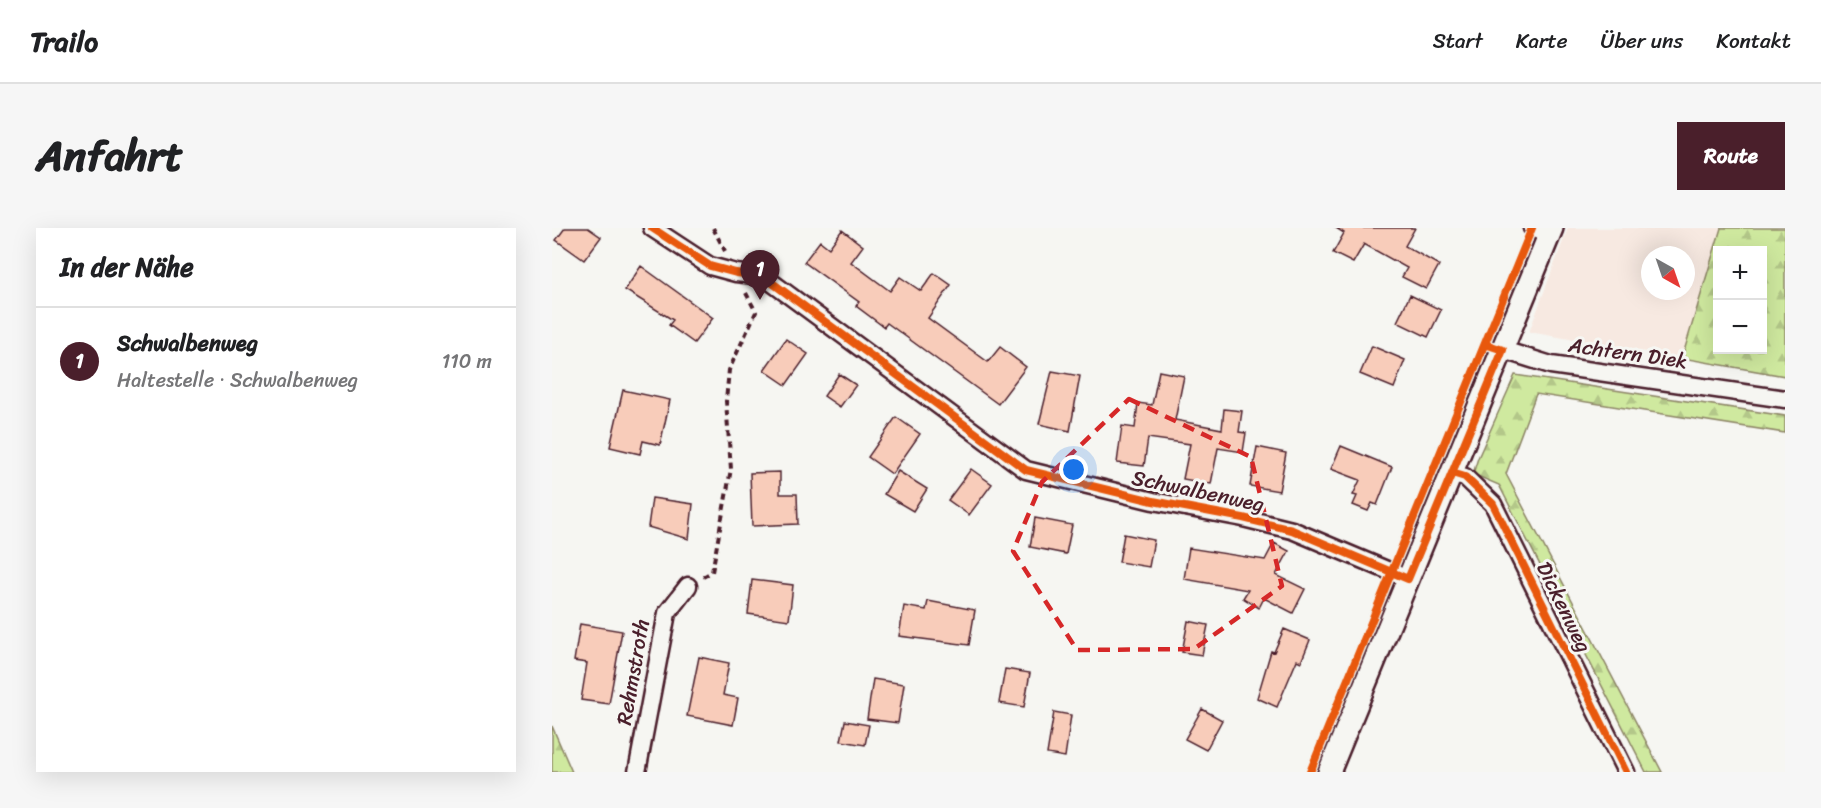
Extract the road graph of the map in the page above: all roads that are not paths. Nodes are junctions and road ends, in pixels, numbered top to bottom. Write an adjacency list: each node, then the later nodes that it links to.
1 (652, 228): 6 (street, Schwalbenweg)
2 (1544, 230): 3 (street)
3 (1503, 350): 4 (street, Achtern Diek); 5 (street)
4 (1785, 399)
5 (1452, 473): 6 (street); 10 (street, Dickenweg)
6 (1408, 579): 9 (street)
7 (687, 586): 8 (street, Rehmstroth)
8 (637, 772)
9 (1329, 772)
10 (1626, 772)

